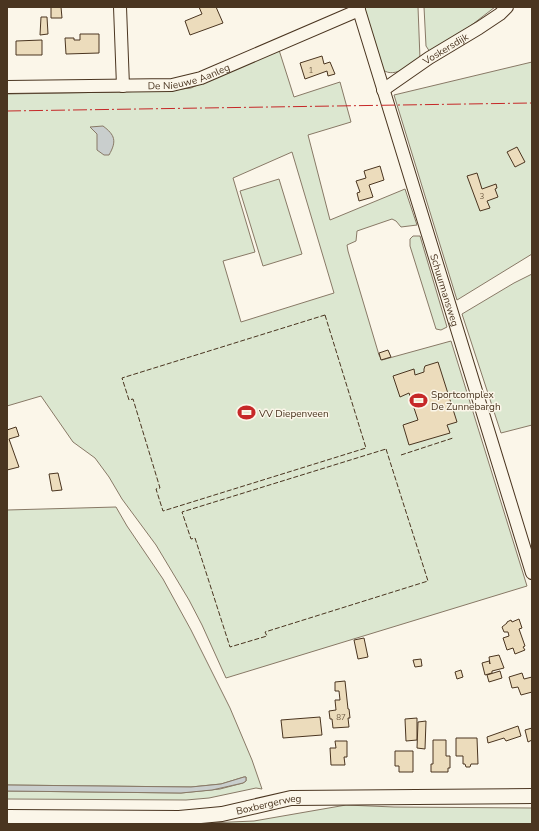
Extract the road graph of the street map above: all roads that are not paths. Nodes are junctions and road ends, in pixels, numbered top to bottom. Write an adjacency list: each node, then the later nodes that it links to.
1 (120, 7): 4 (street)
2 (507, 7): 6 (street, Voskersdijk)
3 (358, 9): 4 (street, De Nieuwe Aanleg); 6 (street, Schuurmansweg)
4 (123, 86): 5 (street, De Nieuwe Aanleg)
5 (7, 87)
6 (383, 90): 7 (street, Schuurmansweg)
7 (532, 573)
8 (532, 796): 9 (street, Boxbergerweg)
9 (7, 817)

